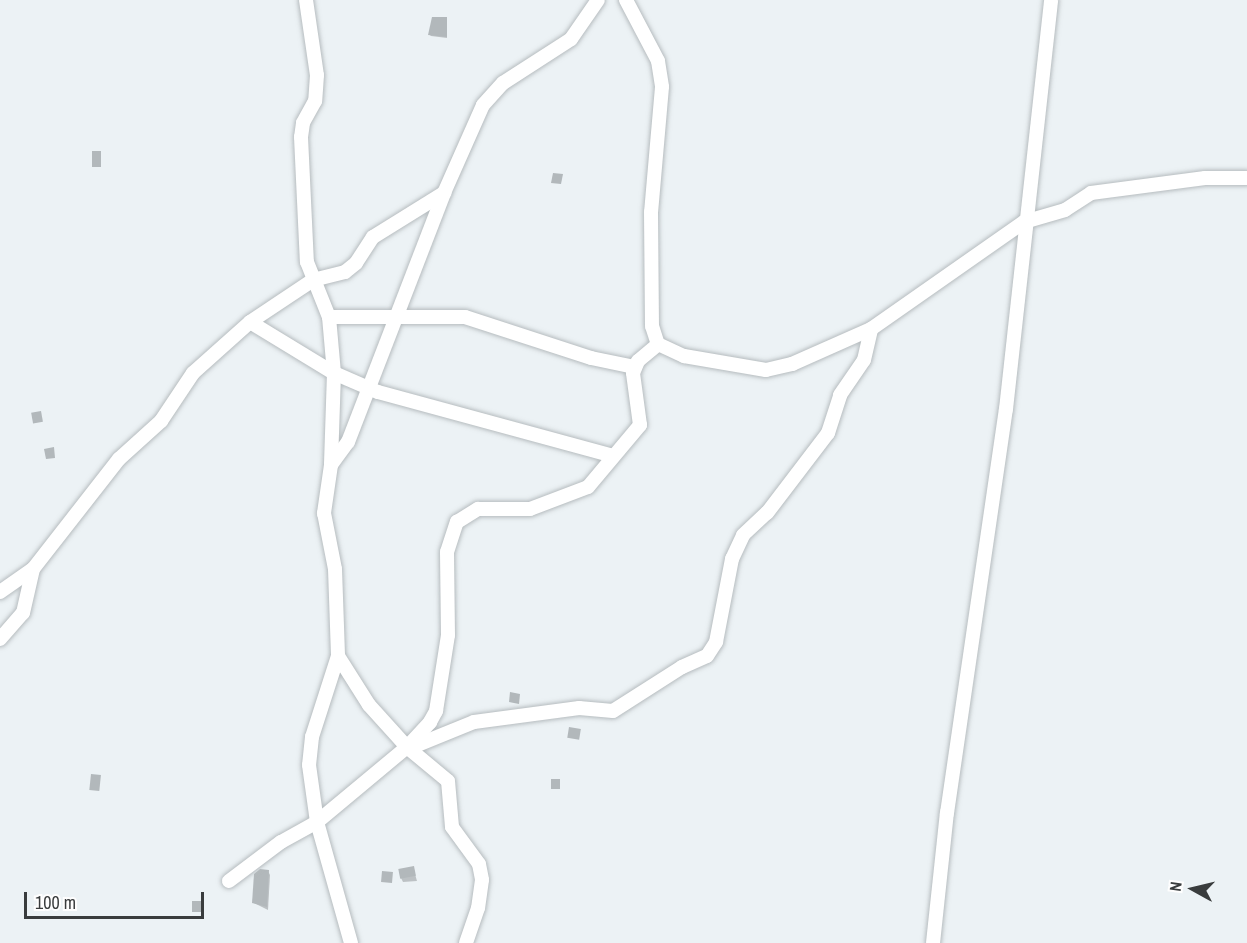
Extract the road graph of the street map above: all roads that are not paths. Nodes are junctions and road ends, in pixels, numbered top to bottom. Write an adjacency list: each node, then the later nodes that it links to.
1 (306, 0): 8 (street)
2 (598, 0): 6 (street)
3 (626, 0): 13 (street)
4 (1051, 0): 7 (street)
5 (1247, 178): 7 (street)
6 (444, 193): 8 (street); 9 (street)
7 (1024, 222): 12 (street); 28 (street)
8 (313, 280): 10 (street); 11 (street)
9 (398, 314): 10 (street); 14 (street); 16 (street)
10 (329, 317): 15 (street)
11 (250, 322): 15 (street); 19 (street)
12 (871, 329): 13 (street); 23 (street)
13 (658, 344): 14 (street)
14 (635, 367): 17 (street)
15 (334, 373): 16 (street); 18 (street)
16 (369, 389): 17 (street); 18 (street)
17 (613, 456): 23 (street)
18 (331, 465): 22 (street)
19 (33, 569): 20 (street); 21 (street)
20 (0, 592)
21 (0, 639)
22 (338, 656): 23 (street); 24 (street)
23 (409, 748): 24 (street); 27 (street)
24 (317, 822): 25 (street); 26 (street)
25 (228, 881)
26 (351, 943)
27 (466, 943)
28 (933, 943)

